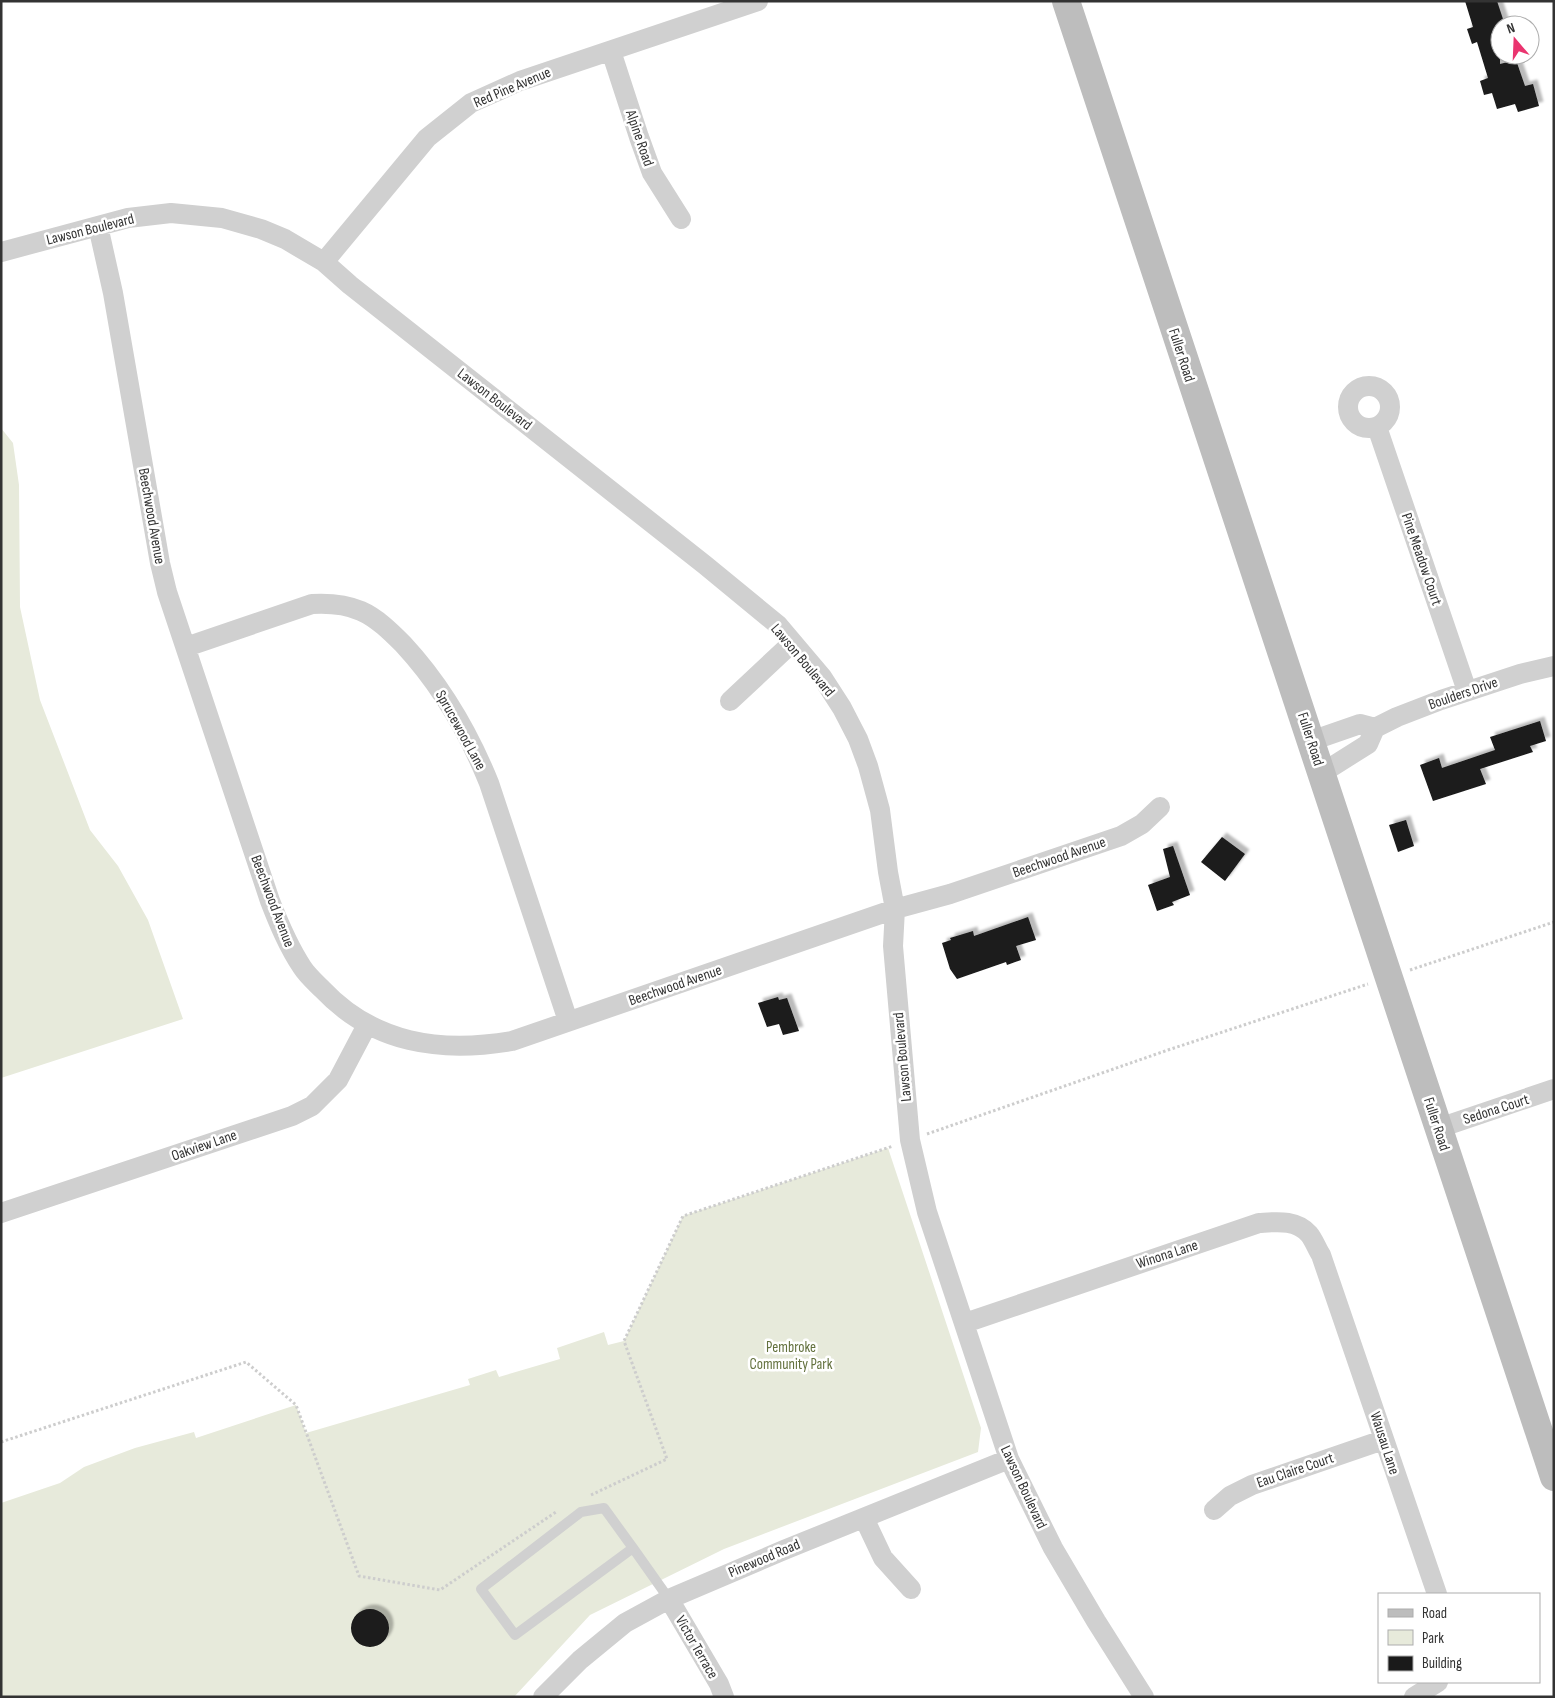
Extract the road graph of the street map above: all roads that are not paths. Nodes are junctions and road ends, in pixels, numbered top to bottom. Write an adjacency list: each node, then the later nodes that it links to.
1 (758, 1): 3 (street, Red Pine Avenue)
2 (1066, 1): 15 (street, Fuller Road)
3 (611, 50): 4 (street, Alpine Road); 7 (street, Red Pine Avenue)
4 (681, 219)
5 (98, 226): 6 (street, Lawson Boulevard); 7 (street, Lawson Boulevard); 10 (street, Beechwood Avenue)
6 (1, 252)
7 (324, 262): 9 (street, Lawson Boulevard)
8 (1377, 427): 12 (street, Pine Meadow Court)
9 (792, 643): 13 (street); 18 (street, Lawson Boulevard)
10 (186, 647): 19 (street, Sprucewood Lane); 20 (street, Beechwood Avenue)
11 (1554, 666): 12 (street, Boulders Drive)
12 (1467, 691): 14 (street, Boulders Drive)
13 (730, 701)
14 (1375, 728): 15 (street, Boulders Drive); 16 (street)
15 (1311, 741): 16 (street, Fuller Road)
16 (1322, 773): 22 (street, Fuller Road)
17 (1160, 807): 18 (street, Beechwood Avenue)
18 (895, 909): 19 (street, Beechwood Avenue); 25 (street, Lawson Boulevard)
19 (568, 1021): 20 (street, Beechwood Avenue)
20 (366, 1025): 23 (street, Oakview Lane)
21 (1554, 1089): 22 (street, Sedona Court)
22 (1438, 1128): 28 (street, Fuller Road)
23 (1, 1213)
24 (1334, 1292): 25 (street, Winona Lane); 26 (street, Wausau Lane)
25 (965, 1323): 27 (street, Lawson Boulevard)
26 (1383, 1440): 29 (street, Eau Claire Court); 33 (street, Wausau Lane)
27 (1009, 1459): 30 (street, Pinewood Road); 38 (street, Lawson Boulevard)
28 (1554, 1477)
29 (1214, 1510)
30 (864, 1518): 32 (street); 34 (street, Pinewood Road)
31 (633, 1548): 31 (lane); 34 (lane)
32 (911, 1588)
33 (1437, 1593)
34 (669, 1599): 36 (street, Pinewood Road); 37 (street, Victor Terrace)
35 (1436, 1683): 39 (street)
36 (543, 1697)
37 (724, 1697)
38 (1144, 1697)
39 (1414, 1697)

